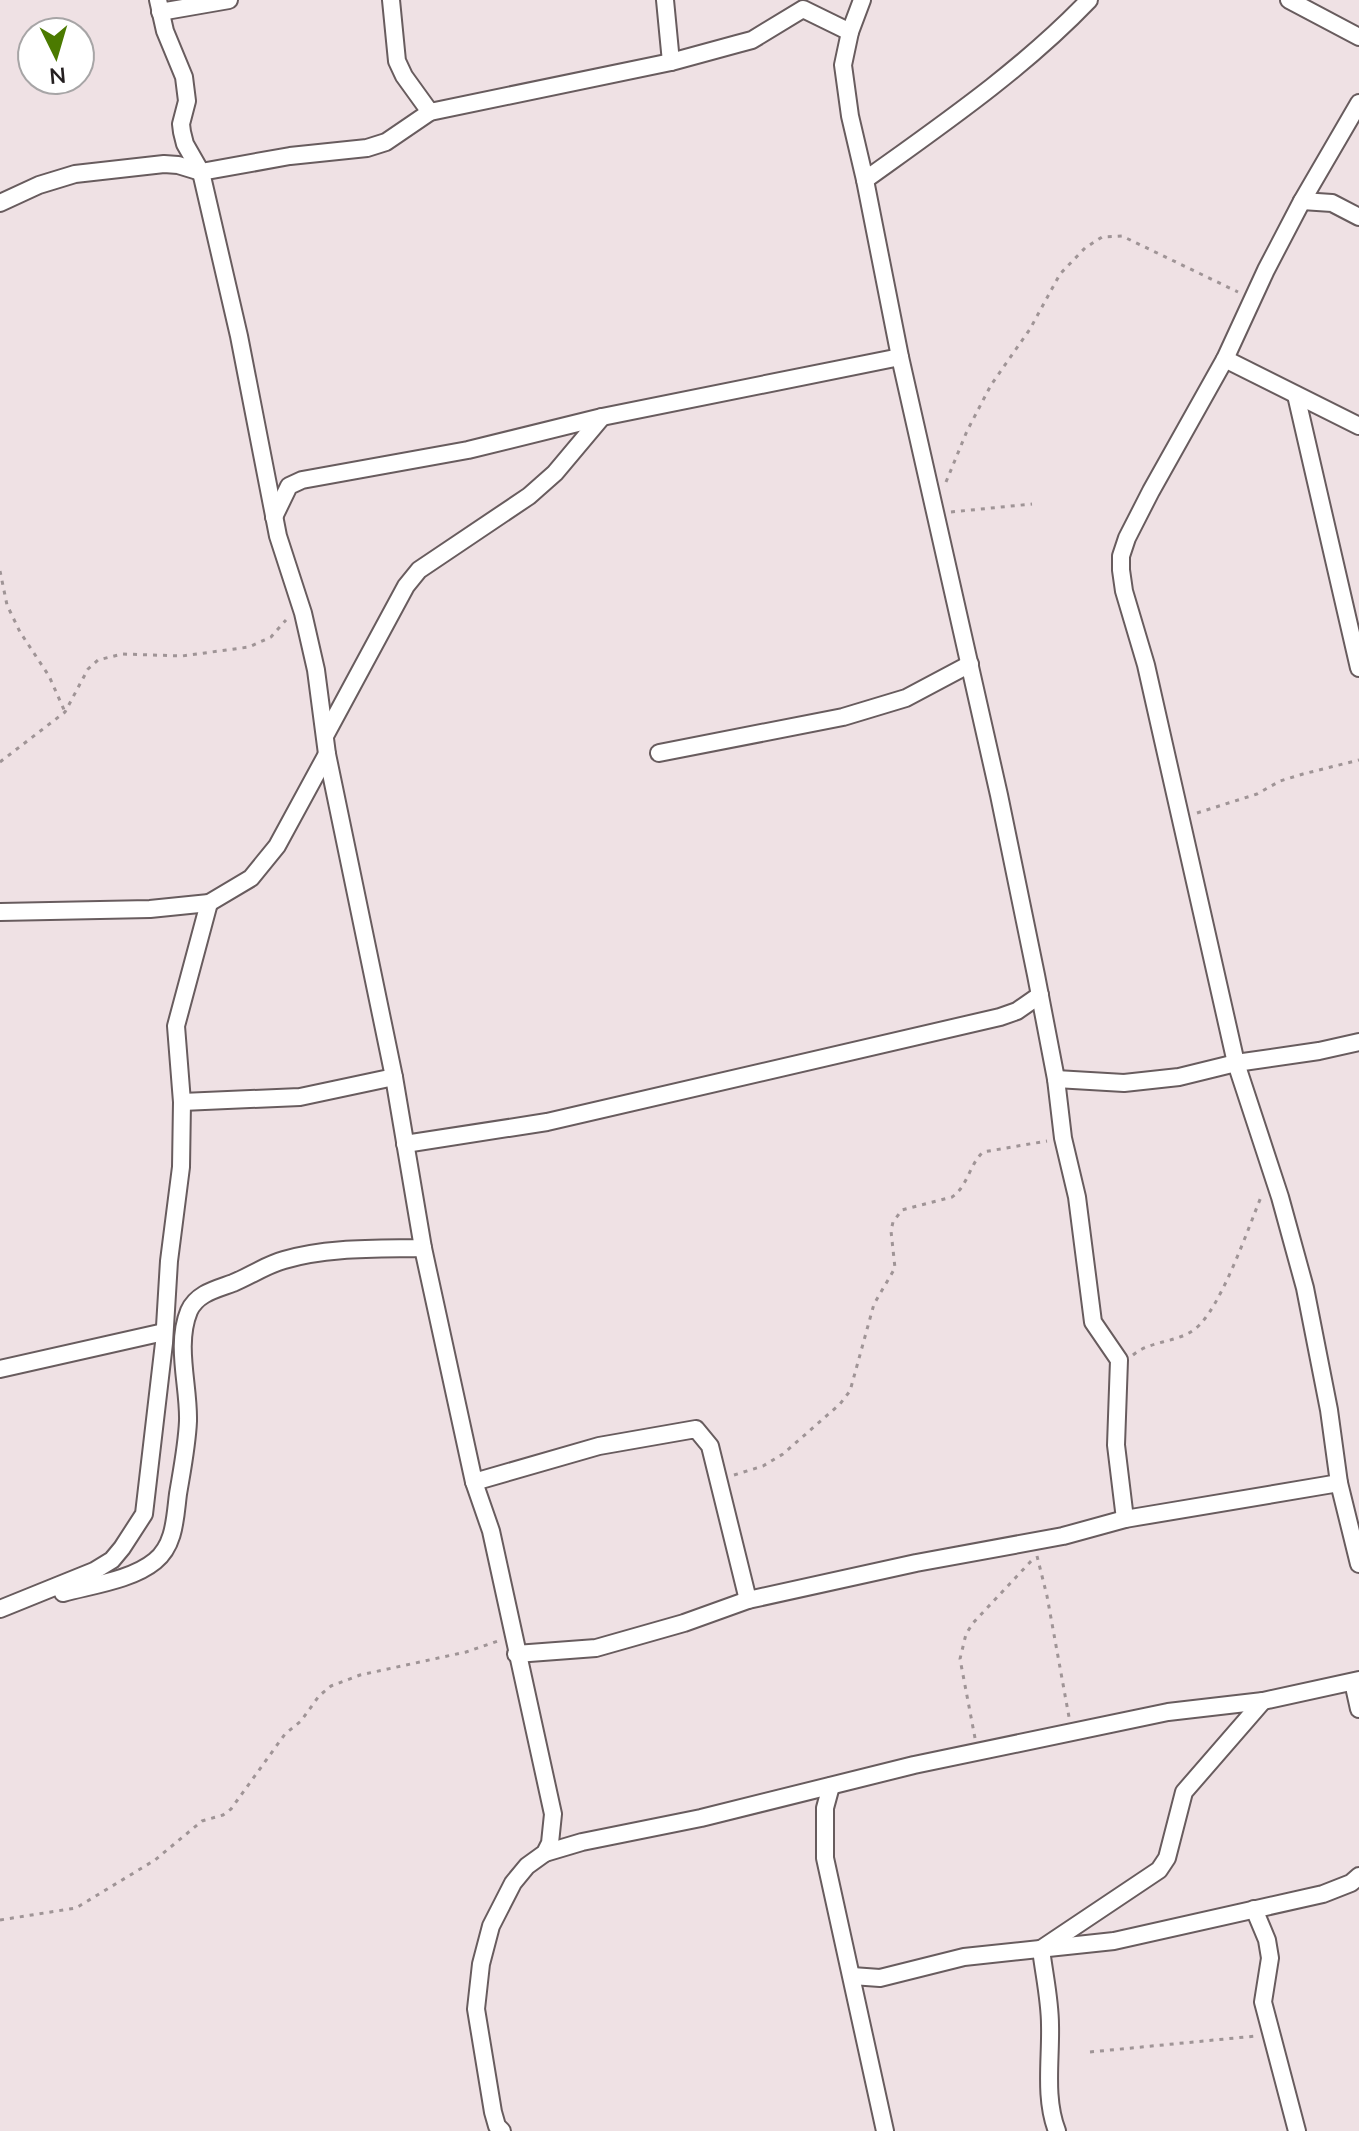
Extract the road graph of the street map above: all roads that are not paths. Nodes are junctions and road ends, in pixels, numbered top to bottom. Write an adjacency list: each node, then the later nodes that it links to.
1 (229, 0): 7 (street)
2 (391, 0): 12 (street)
3 (665, 0): 10 (street)
4 (862, 0): 8 (street)
5 (1089, 0): 14 (street)
6 (1289, 0): 9 (street)
7 (159, 6): 13 (street)
8 (850, 32): 10 (street); 14 (street)
9 (1359, 37)
10 (671, 62): 12 (street)
11 (1359, 103): 15 (street)
12 (430, 112): 13 (street)
13 (201, 172): 16 (street); 23 (street)
14 (865, 180): 18 (street)
15 (1302, 201): 17 (street); 19 (street)
16 (0, 203)
17 (1359, 217)
18 (900, 357): 21 (street); 24 (street)
19 (1225, 359): 20 (street); 35 (street)
20 (1296, 395): 22 (street); 25 (street)
21 (602, 417): 23 (street); 26 (street)
22 (1359, 426)
23 (274, 517): 26 (street)
24 (970, 664): 27 (street); 31 (street)
25 (1359, 668)
26 (325, 736): 28 (street)
27 (659, 753)
28 (327, 754): 29 (street); 36 (street)
29 (209, 903): 30 (street); 38 (street)
30 (0, 912)
31 (1040, 995): 32 (street); 33 (street)
32 (1017, 1011): 33 (street); 39 (street)
33 (1046, 1029): 37 (street)
34 (1359, 1042): 35 (street)
35 (1236, 1063): 37 (street); 44 (street)
36 (394, 1077): 38 (street); 39 (street)
37 (1056, 1079): 45 (street)
38 (182, 1102): 41 (street)
39 (405, 1144): 40 (street)
40 (423, 1248): 43 (street); 48 (street)
41 (164, 1332): 42 (street); 48 (street)
42 (0, 1369)
43 (474, 1482): 47 (street); 49 (street)
44 (1339, 1483): 45 (street); 46 (street)
45 (1125, 1519): 47 (street)
46 (1359, 1564)
47 (748, 1600): 49 (street)
48 (0, 1610)
49 (516, 1654): 54 (street)
50 (1356, 1681): 51 (street); 52 (street)
51 (1263, 1701): 53 (street); 59 (street)
52 (1359, 1709)
53 (831, 1786): 55 (street); 60 (street)
54 (553, 1814): 55 (street); 56 (street)
55 (582, 1842): 56 (street)
56 (545, 1853): 61 (street)
57 (1359, 1876): 58 (street)
58 (1254, 1909): 59 (street); 64 (street)
59 (1041, 1949): 60 (street); 63 (street)
60 (852, 1976): 62 (street)
61 (502, 2131)
62 (885, 2131)
63 (1057, 2131)
64 (1297, 2131)

